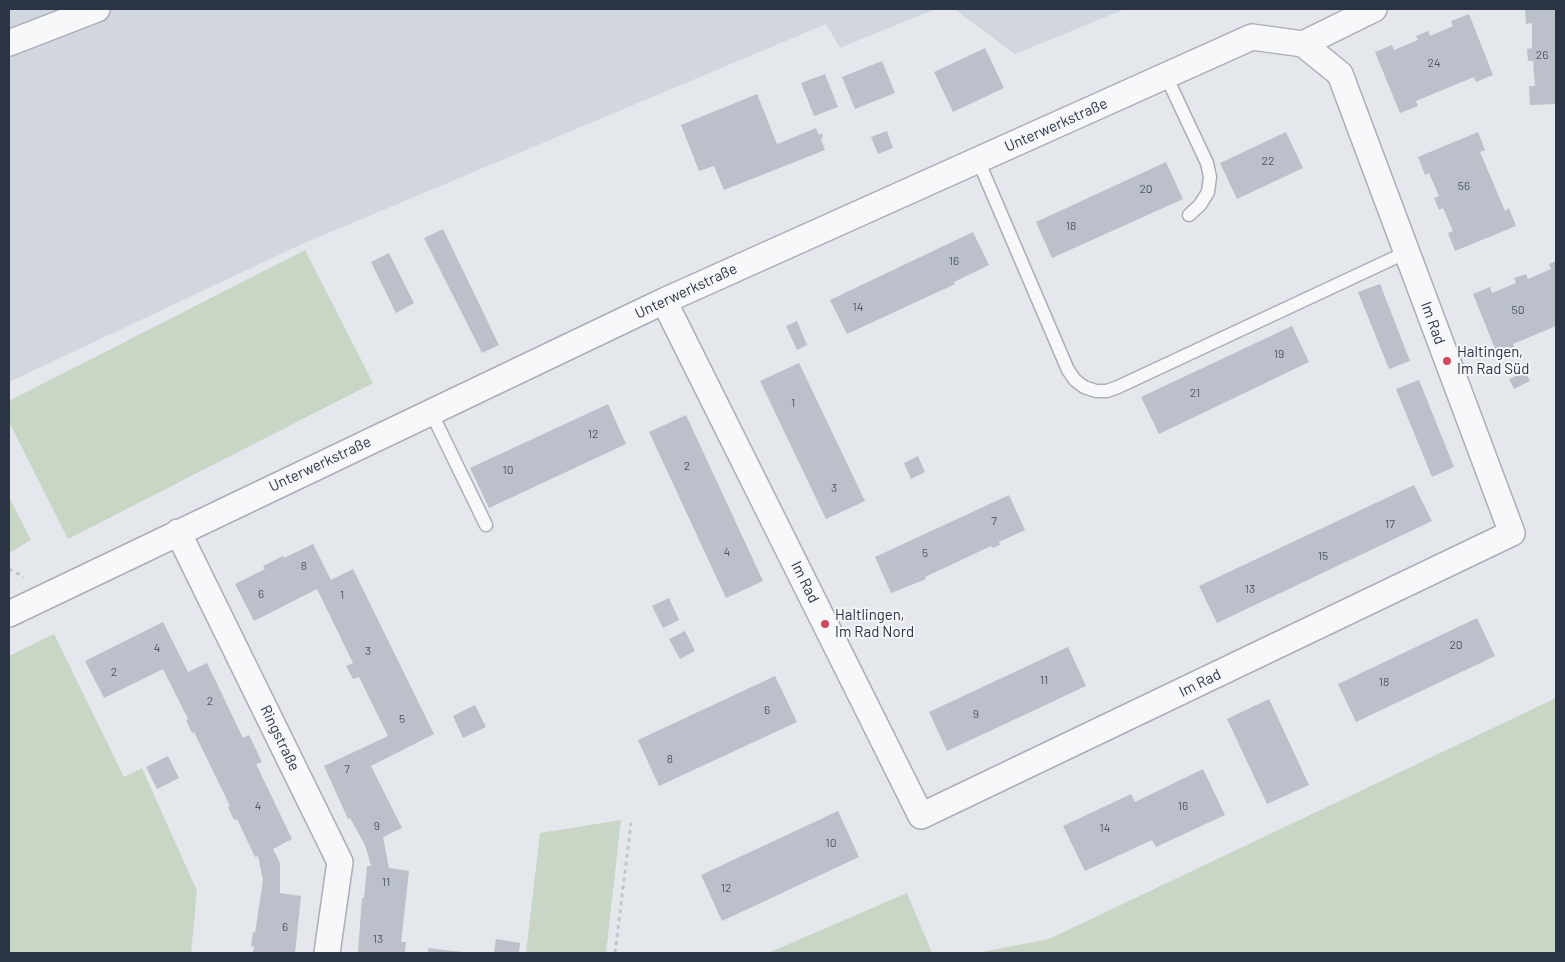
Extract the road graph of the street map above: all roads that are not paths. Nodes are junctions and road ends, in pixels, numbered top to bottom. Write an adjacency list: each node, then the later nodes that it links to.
1 (97, 9): 3 (street)
2 (1374, 9): 4 (street)
3 (9, 43)
4 (1303, 44): 5 (street, Unterwerkstraße); 8 (street, Im Rad)
5 (1166, 76): 6 (street, Unterwerkstraße); 7 (lane)
6 (978, 160): 8 (lane); 9 (street, Unterwerkstraße)
7 (1189, 215)
8 (1407, 252): 9 (street, Im Rad)
9 (664, 301): 10 (street, Unterwerkstraße)
10 (431, 412): 11 (lane); 12 (street, Unterwerkstraße)
11 (486, 525)
12 (178, 532): 13 (street, Unterwerkstraße); 14 (street, Ringstraße)
13 (9, 614)
14 (327, 953)

